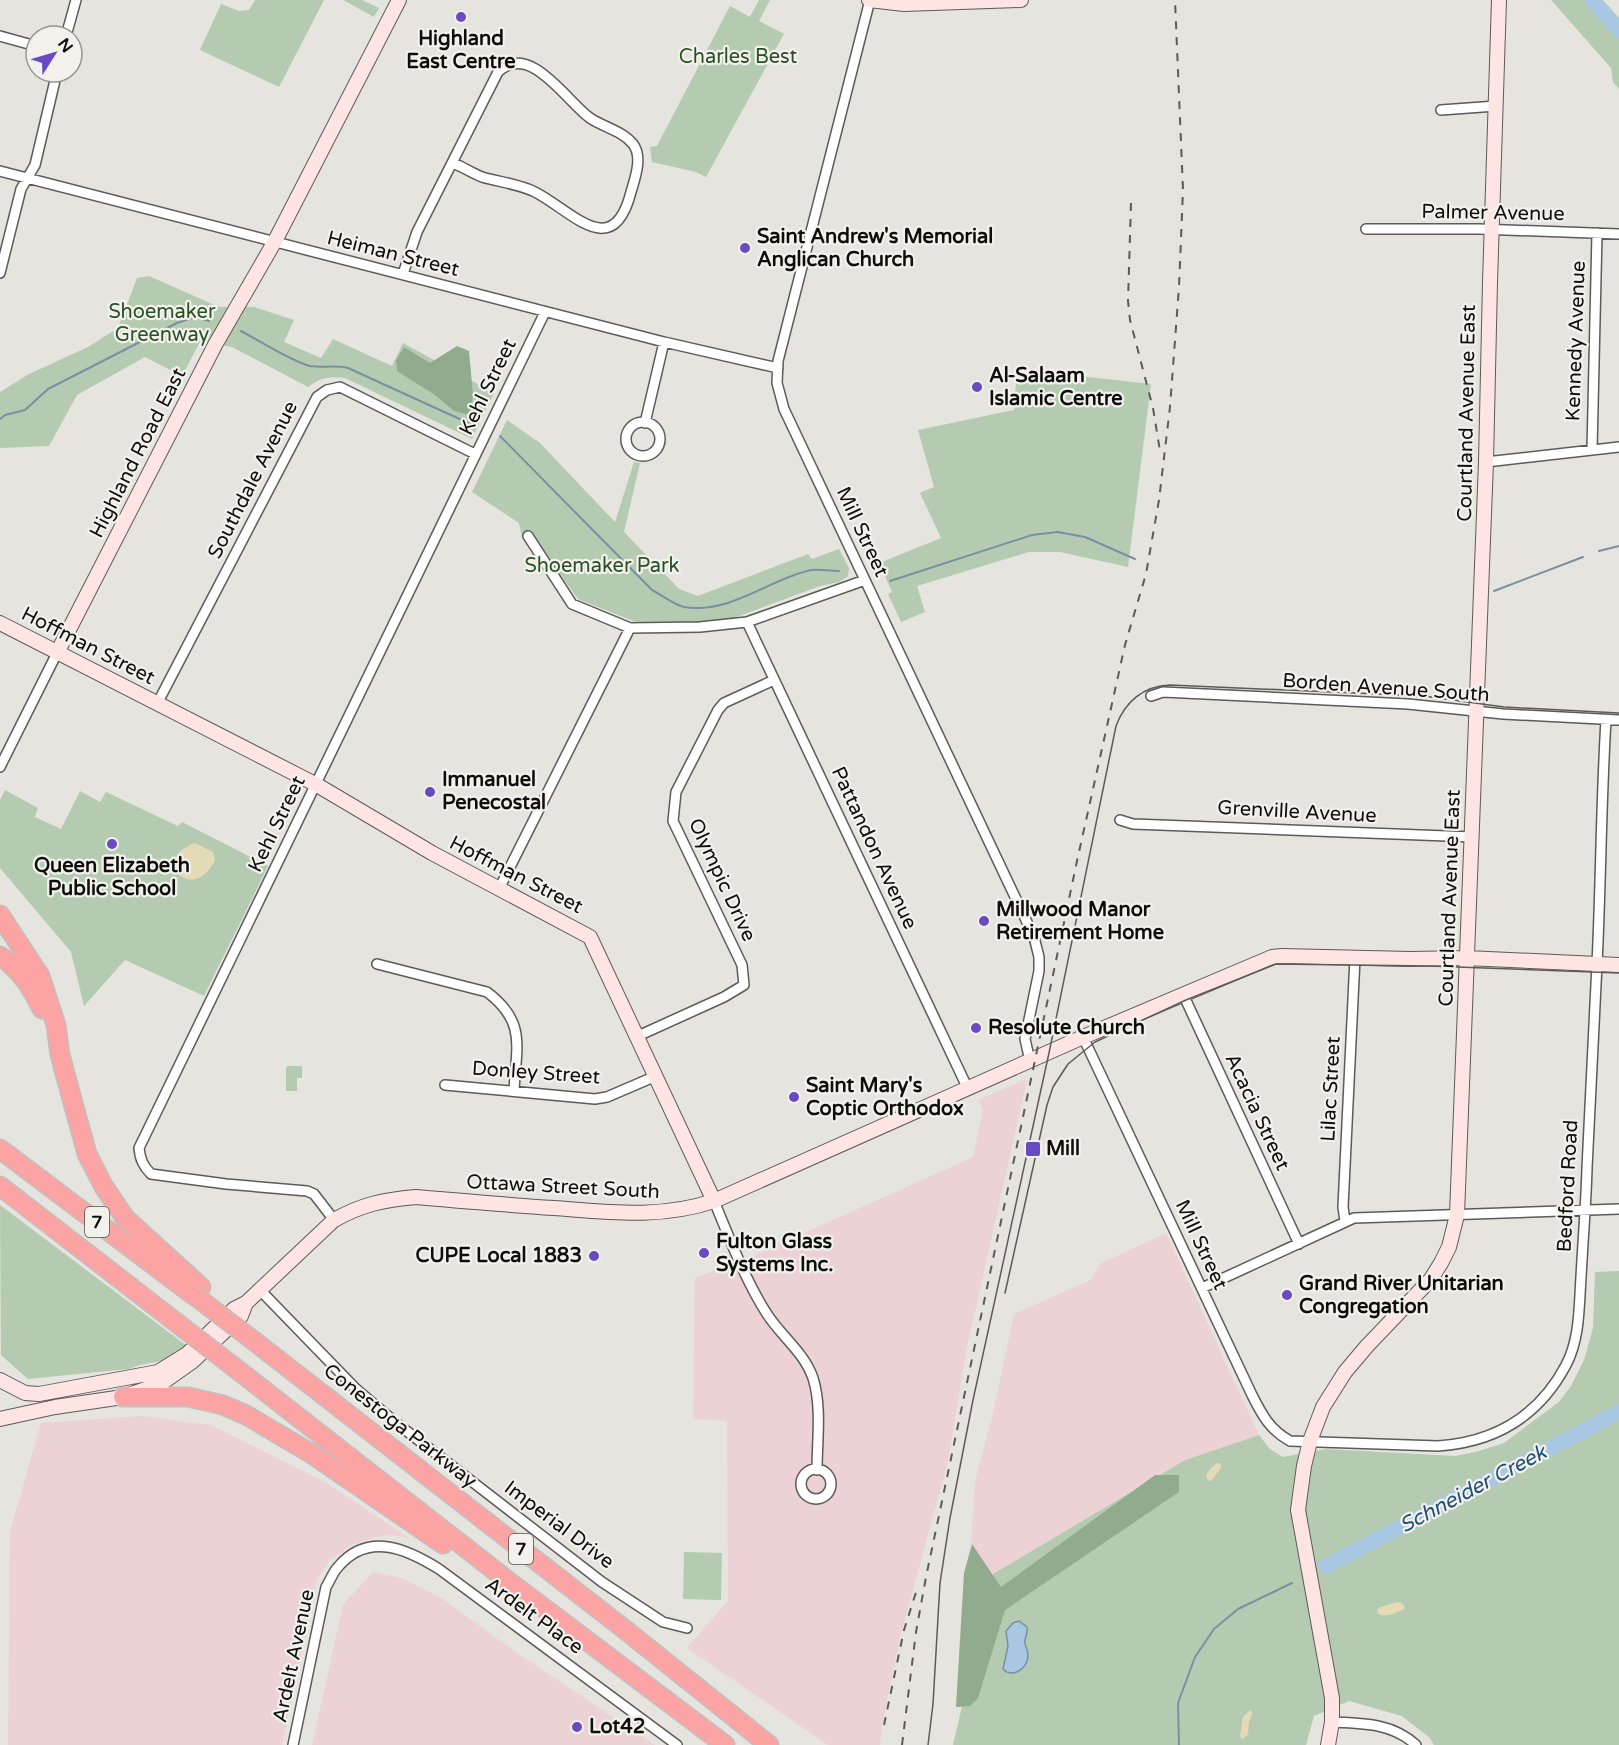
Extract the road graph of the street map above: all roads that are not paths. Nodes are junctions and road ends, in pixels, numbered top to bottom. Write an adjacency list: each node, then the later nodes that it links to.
1 (75, 0): 6 (street)
2 (399, 0): 19 (main road, Highland Road East)
3 (870, 0): 4 (main road); 24 (street, Mill Street)
4 (1021, 0)
5 (1499, 0): 10 (main road, Courtland Avenue East)
6 (69, 24)
7 (0, 36): 8 (street)
8 (24, 43)
9 (54, 84): 14 (street)
10 (1496, 106): 11 (street); 16 (main road, Courtland Avenue East)
11 (1441, 110)
12 (453, 163): 12 (street); 21 (street)
13 (0, 171): 14 (street, Heiman Street)
14 (28, 178): 19 (street, Heiman Street); 20 (street)
15 (1366, 229): 16 (street, Palmer Avenue)
16 (1491, 230): 17 (street, Palmer Avenue); 29 (main road, Courtland Avenue East)
17 (1597, 233): 18 (street, Palmer Avenue); 27 (street, Kennedy Avenue)
18 (1619, 234)
19 (275, 241): 21 (street, Heiman Street); 35 (main road, Highland Road East)
20 (0, 273)
21 (403, 274): 22 (street, Heiman Street)
22 (545, 312): 23 (street, Heiman Street); 28 (street, Kehl Street)
23 (664, 342): 24 (street, Heiman Street); 25 (street)
24 (777, 368): 31 (street, Mill Street)
25 (645, 423)
26 (1619, 447): 27 (street)
27 (1592, 450): 29 (street)
28 (475, 454): 38 (street, Southdale Avenue); 43 (street, Kehl Street)
29 (1486, 462): 39 (main road, Courtland Avenue East)
30 (528, 536): 34 (street)
31 (865, 580): 32 (street); 58 (street, Mill Street)
32 (747, 622): 34 (street); 36 (street, Pattandon Avenue)
33 (0, 623): 35 (main road, Hoffman Street)
34 (630, 628): 46 (street)
35 (57, 652): 38 (main road, Hoffman Street); 42 (street, Highland Road East)
36 (774, 680): 55 (street, Olympic Drive); 61 (street, Pattandon Avenue)
37 (1151, 696): 39 (street, Borden Avenue South)
38 (157, 704): 43 (main road, Hoffman Street)
39 (1477, 711): 40 (street, Borden Avenue South); 45 (main road, Courtland Avenue East)
40 (1606, 720): 41 (street, Borden Avenue South); 52 (street, Bedford Road)
41 (1619, 720)
42 (0, 767)
43 (316, 785): 46 (main road, Hoffman Street); 69 (street, Kehl Street)
44 (1120, 820): 45 (street, Grenville Avenue)
45 (1473, 837): 50 (main road, Courtland Avenue East)
46 (499, 889): 55 (main road, Hoffman Street)
47 (0, 915): 57 (highway)
48 (0, 956): 57 (highway)
49 (1355, 958): 50 (main road, Ottawa Street South); 54 (main road, Ottawa Street South); 70 (street, Lilac Street)
50 (1467, 958): 52 (main road, Ottawa Street South); 68 (main road, Courtland Avenue East)
51 (376, 964): 62 (street)
52 (1597, 964): 53 (main road, Ottawa Street South); 67 (street, Bedford Road)
53 (1619, 965)
54 (1183, 994): 56 (main road, Ottawa Street South); 71 (street, Acacia Street)
55 (638, 1036): 59 (main road, Hoffman Street)
56 (1083, 1037): 58 (main road, Ottawa Street South); 72 (street, Mill Street)
57 (60, 1055): 74 (highway)
58 (1030, 1061): 61 (main road, Ottawa Street South)
59 (656, 1076): 62 (street, Donley Street); 65 (main road, Hoffman Street)
60 (445, 1085): 62 (street, Donley Street)
61 (968, 1089): 65 (main road, Ottawa Street South)
62 (514, 1091)
63 (0, 1149): 74 (highway, Conestoga Parkway / 7)
64 (0, 1186): 82 (highway, 7, bridge)
65 (714, 1201): 69 (main road, Ottawa Street South); 80 (street, Hoffman Street)
66 (1619, 1209): 67 (street)
67 (1586, 1210): 68 (street); 79 (street, Bedford Road)
68 (1457, 1215): 70 (street); 79 (main road, Courtland Avenue East)
69 (334, 1220): 73 (main road, Ottawa Street South)
70 (1345, 1221): 71 (street)
71 (1299, 1244): 72 (street)
72 (1202, 1288): 79 (street, Mill Street)
73 (260, 1290): 75 (main road, Ottawa Street South); 83 (street, Imperial Drive)
74 (197, 1291): 88 (highway, Conestoga Parkway / 7, bridge)
75 (246, 1304): 76 (main road, Ottawa Street South); 77 (main road, Ottawa Street South)
76 (0, 1380)
77 (123, 1397): 78 (main road, Ottawa Street South); 82 (highway)
78 (1, 1420)
79 (1310, 1441): 84 (main road, Courtland Avenue East)
80 (817, 1470)
81 (359, 1551): 85 (street, Ardelt Avenue); 86 (street, Ardelt Place)
82 (512, 1584): 87 (highway, 7)
83 (687, 1628)
84 (1332, 1722): 89 (main road, Courtland Avenue East); 90 (street)
85 (293, 1745)
86 (677, 1745)
87 (725, 1745)
88 (769, 1745)
89 (1328, 1745)
90 (1416, 1745)

